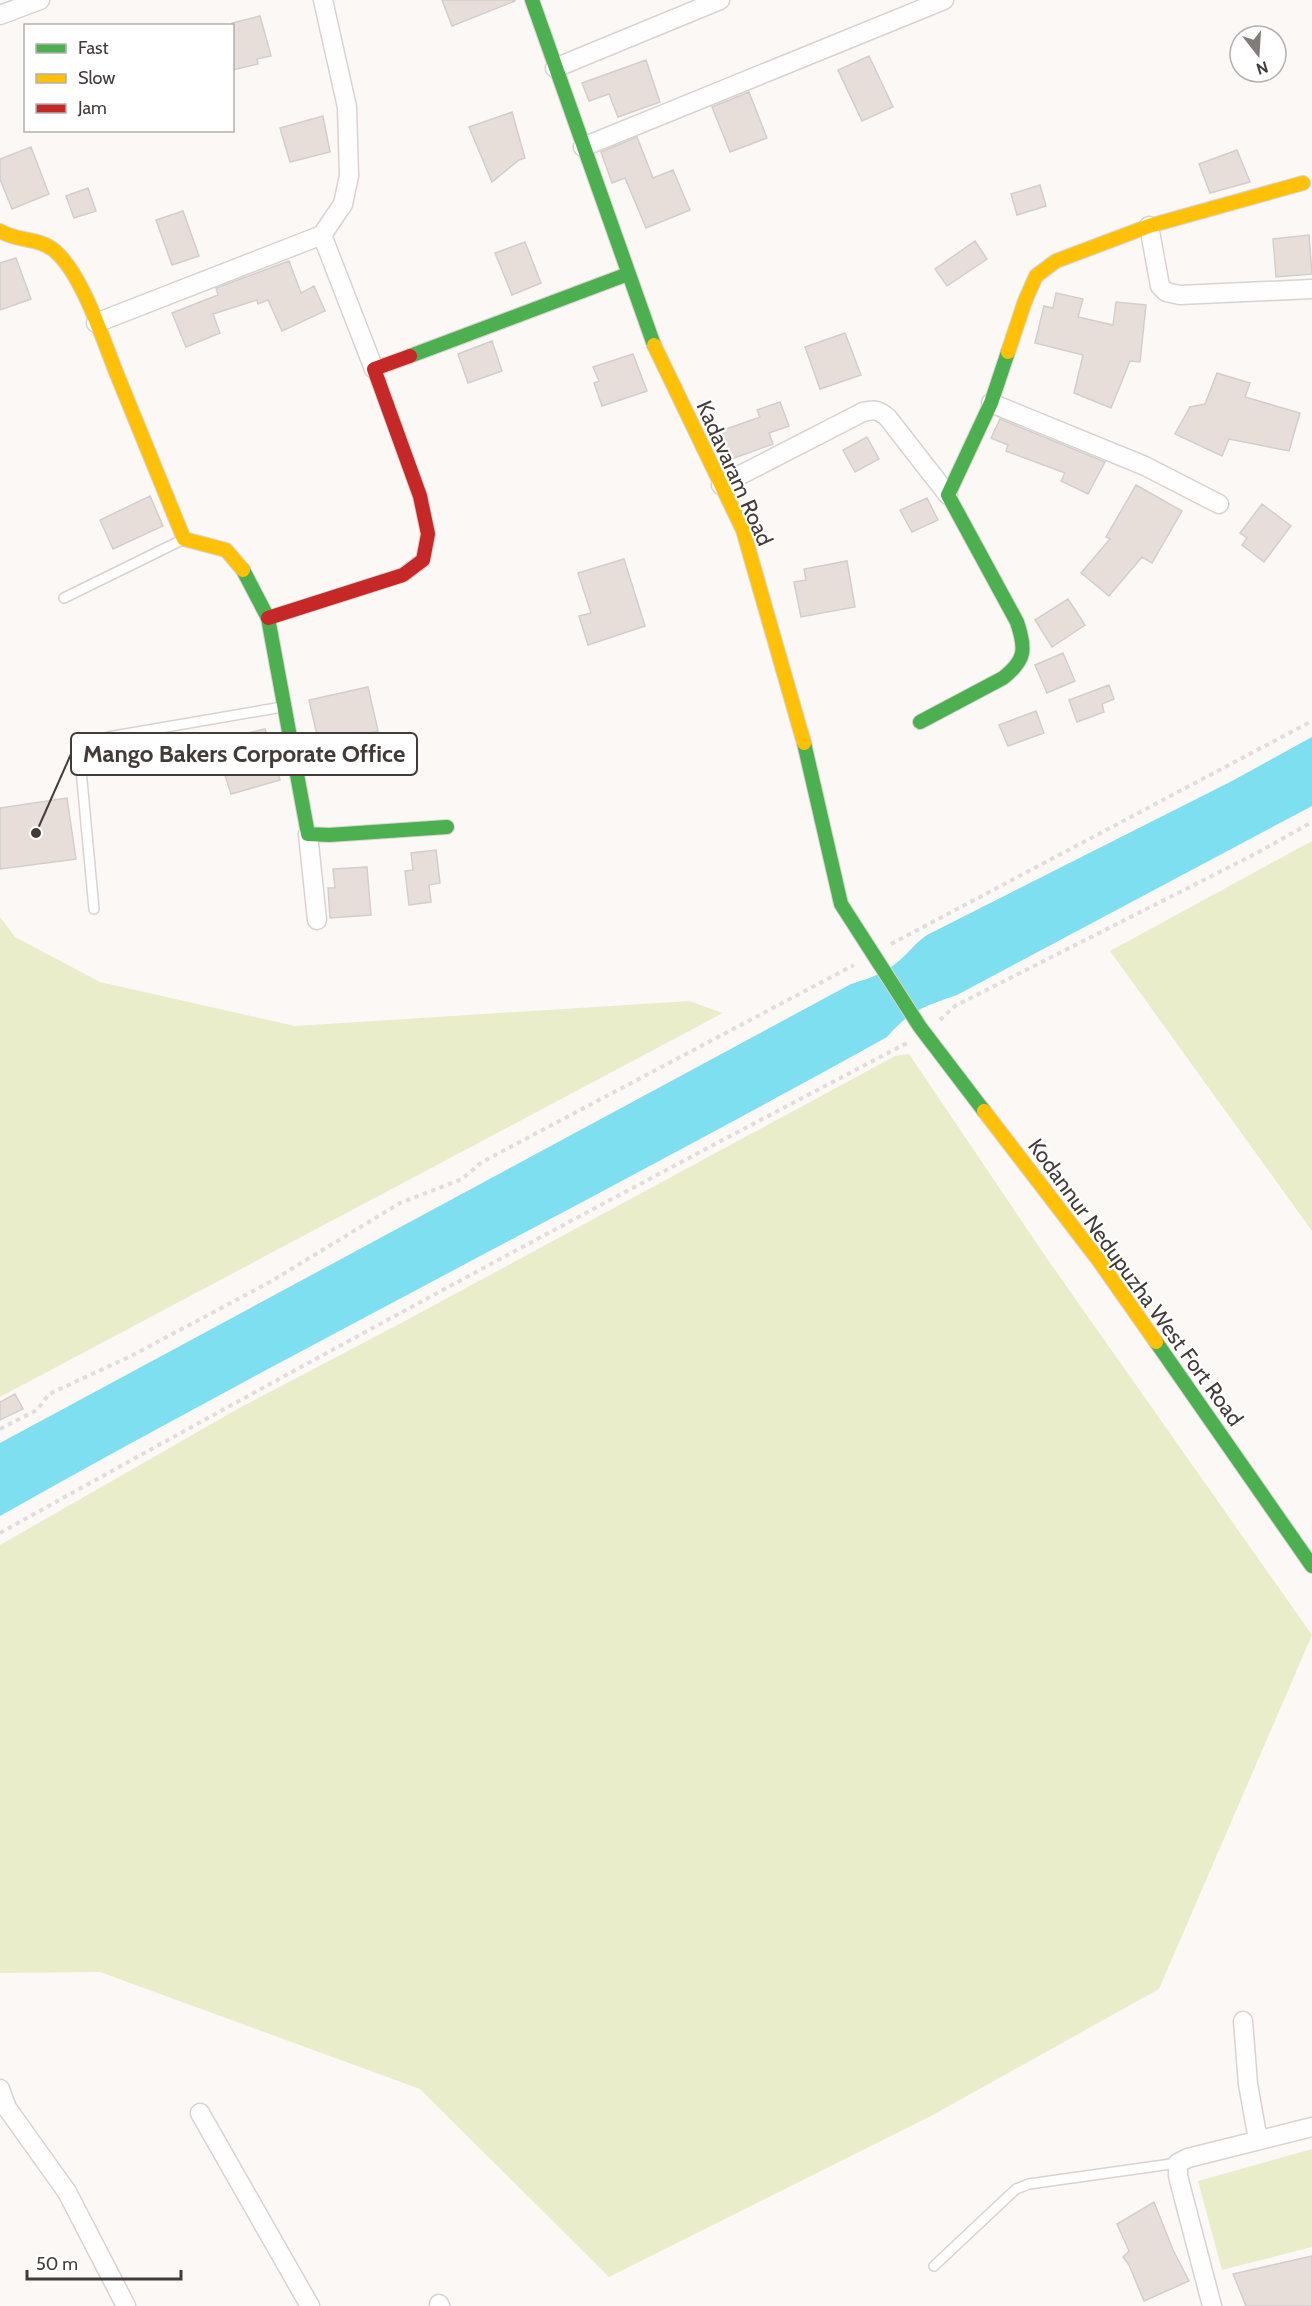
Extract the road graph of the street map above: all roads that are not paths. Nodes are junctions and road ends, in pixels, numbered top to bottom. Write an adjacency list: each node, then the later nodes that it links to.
1 (40, 0): 6 (street)
2 (322, 0): 12 (street)
3 (532, 0): 7 (street, Kadavaram Road)
4 (720, 0): 7 (street)
5 (944, 0): 8 (street)
6 (0, 15)
7 (555, 68): 8 (street, Kadavaram Road)
8 (583, 147): 13 (street, Kadavaram Road)
9 (1303, 183): 10 (street)
10 (1149, 226): 14 (street); 17 (street)
11 (0, 231): 15 (street)
12 (322, 236): 15 (street); 16 (street)
13 (628, 274): 16 (street); 18 (street, Kadavaram Road)
14 (1312, 289)
15 (96, 323): 21 (street)
16 (374, 369): 23 (street)
17 (991, 403): 19 (street); 20 (street)
18 (722, 485): 19 (street); 30 (street, Kadavaram Road)
19 (948, 495): 25 (street)
20 (1219, 504)
21 (184, 539): 22 (lane); 23 (street)
22 (64, 598)
23 (268, 618): 24 (street)
24 (284, 706): 27 (street); 28 (lane)
25 (920, 722)
26 (447, 827): 27 (street)
27 (308, 834): 29 (street)
28 (94, 909)
29 (317, 920)
30 (923, 1030): 31 (street, Kodannur Nedupuzha West Fort Road)
31 (1312, 1566)
32 (1243, 2021): 36 (street)
33 (0, 2089): 39 (street)
34 (200, 2112): 40 (street)
35 (1312, 2127): 36 (street)
36 (1258, 2140): 37 (street)
37 (1178, 2163): 38 (lane); 41 (street)
38 (934, 2266)
39 (126, 2306)
40 (310, 2306)
41 (1212, 2306)

